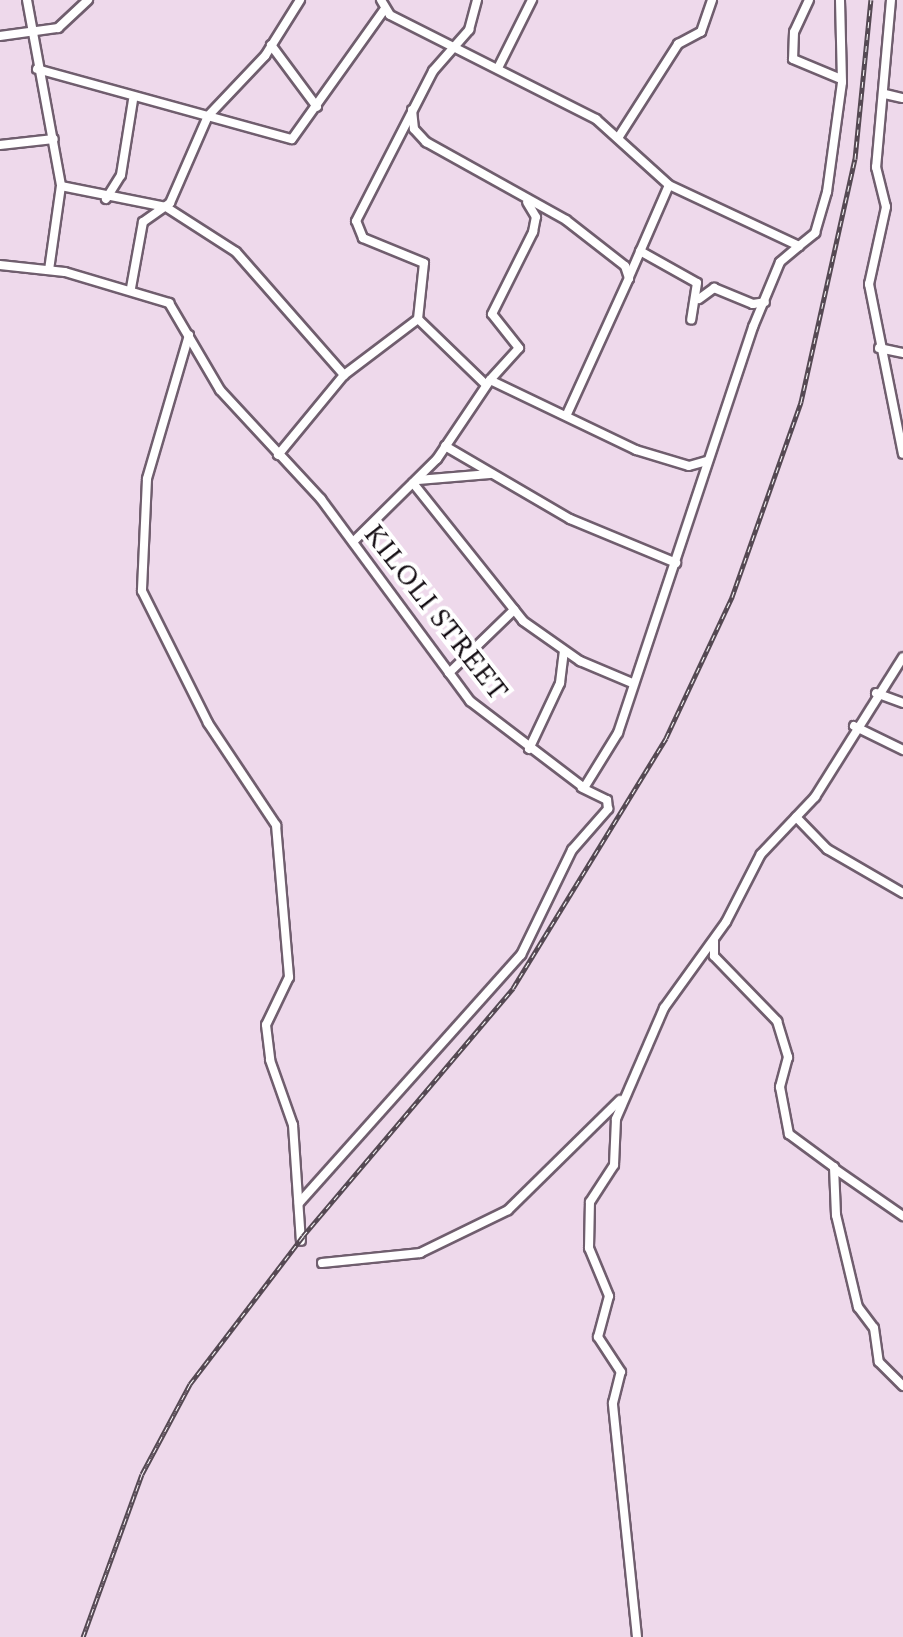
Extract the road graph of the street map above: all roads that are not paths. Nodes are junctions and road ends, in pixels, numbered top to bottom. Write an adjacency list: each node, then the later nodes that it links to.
1 (27, 0): 11 (street)
2 (88, 0): 11 (street)
3 (300, 0): 13 (street)
4 (477, 0): 14 (street)
5 (532, 0): 15 (street)
6 (712, 0): 24 (street)
7 (809, 0): 17 (street)
8 (840, 0): 17 (street)
9 (891, 0): 18 (street)
10 (382, 5): 14 (street); 21 (street)
11 (32, 33): 12 (street); 16 (street)
12 (0, 36)
13 (271, 45): 21 (street); 23 (street)
14 (456, 45): 15 (street); 22 (street)
15 (499, 66): 24 (street)
16 (37, 69): 20 (street); 25 (street)
17 (841, 79): 32 (street)
18 (885, 94): 19 (street); 43 (street)
19 (903, 98)
20 (133, 100): 23 (street); 29 (street)
21 (317, 107): 23 (street)
22 (412, 110): 30 (street); 40 (street)
23 (208, 116): 31 (street)
24 (618, 138): 27 (street)
25 (54, 139): 26 (street); 28 (street)
26 (0, 145)
27 (669, 185): 32 (street); 33 (street)
28 (61, 186): 29 (street); 35 (street)
29 (106, 199): 31 (street)
30 (527, 201): 36 (street); 46 (street)
31 (166, 207): 37 (street); 45 (street)
32 (799, 246): 39 (street)
33 (640, 251): 36 (street); 38 (street)
34 (1, 264): 35 (street, KILOLI STREET)
35 (49, 270): 37 (street, KILOLI STREET)
36 (629, 278): 47 (street)
37 (131, 288): 42 (street, KILOLI STREET)
38 (698, 300): 39 (street); 41 (street)
39 (765, 302): 51 (street)
40 (418, 319): 45 (street); 46 (street)
41 (691, 320)
42 (189, 335): 50 (street, KILOLI STREET); 72 (street)
43 (879, 348): 44 (street); 49 (street)
44 (903, 353)
45 (344, 375): 50 (street)
46 (487, 382): 47 (street); 48 (street)
47 (567, 414): 51 (street)
48 (445, 446): 52 (street); 53 (street)
49 (903, 454)
50 (278, 455): 54 (street, KILOLI STREET)
51 (706, 461): 55 (street)
52 (490, 474): 53 (street); 55 (street)
53 (415, 482): 54 (street); 56 (street)
54 (353, 542): 59 (street, KILOLI STREET)
55 (676, 563): 60 (street)
56 (514, 610): 57 (street); 59 (street)
57 (564, 652): 60 (street); 64 (street)
58 (903, 657): 61 (street)
59 (449, 673): 64 (street, KILOLI STREET)
60 (632, 683): 66 (street)
61 (876, 693): 62 (street); 63 (street)
62 (903, 703)
63 (854, 726): 65 (street); 67 (street)
64 (529, 749): 66 (street, KILOLI STREET)
65 (903, 750)
66 (582, 788): 72 (street, KILOLI STREET)
67 (796, 817): 68 (street); 69 (street)
68 (903, 893)
69 (714, 940): 70 (street); 71 (street)
70 (624, 1097): 75 (street); 77 (street)
71 (835, 1169): 73 (street); 76 (street)
72 (299, 1204): 74 (street)
73 (903, 1216)
74 (301, 1241)
75 (322, 1263)
76 (903, 1386)
77 (637, 1637)

